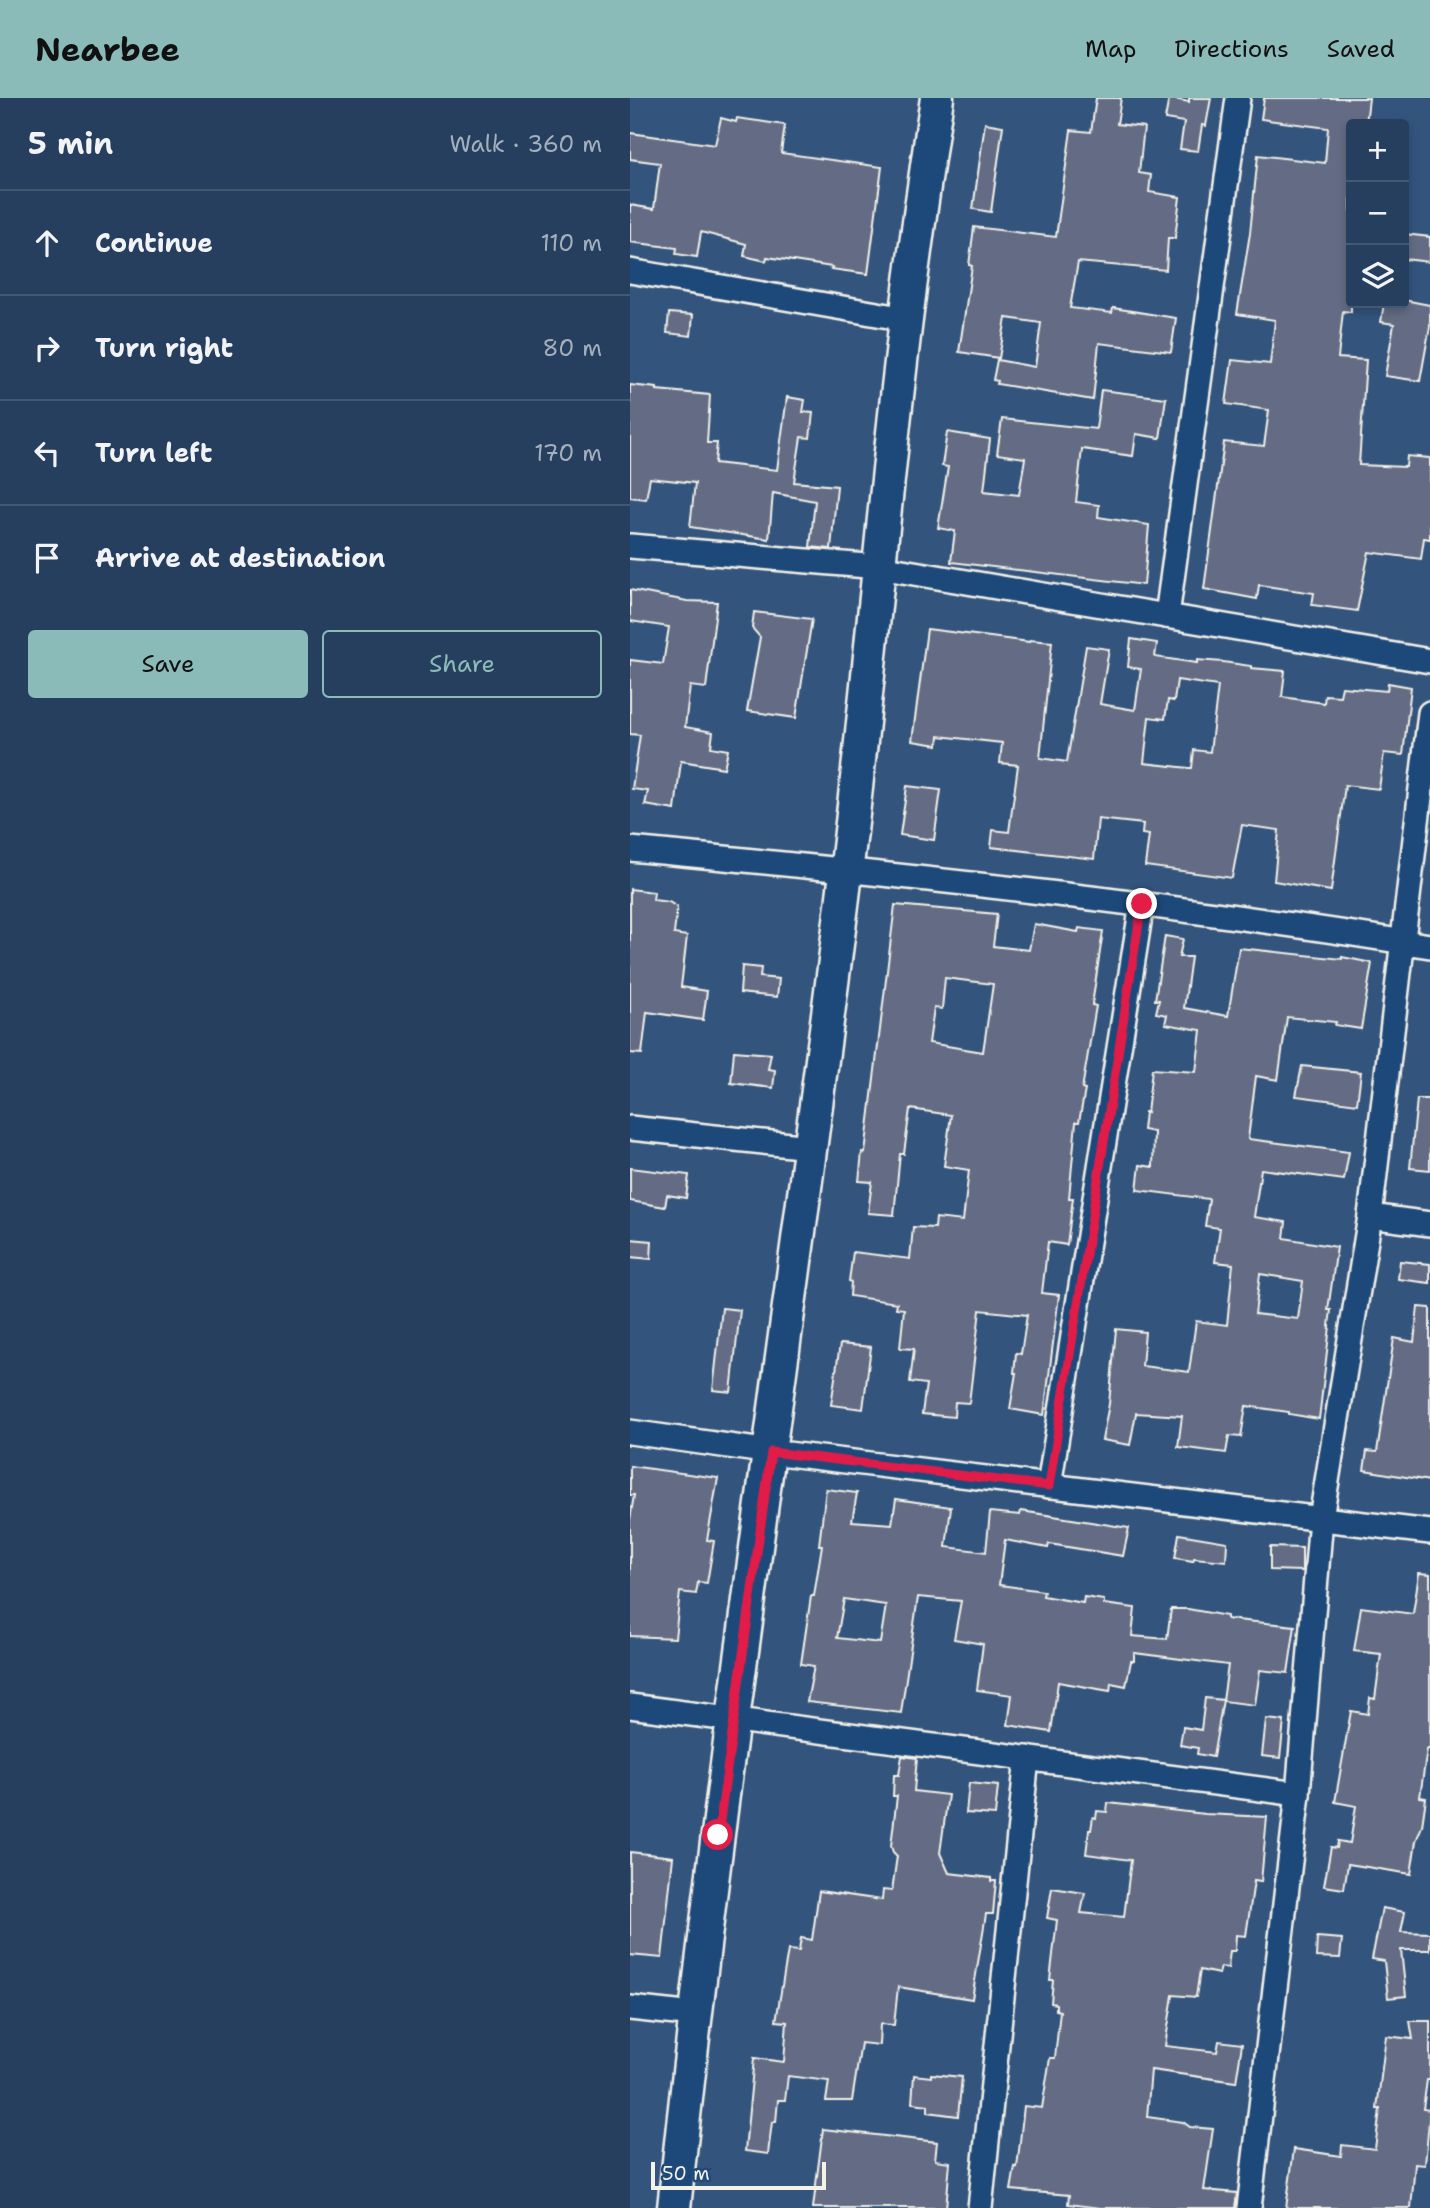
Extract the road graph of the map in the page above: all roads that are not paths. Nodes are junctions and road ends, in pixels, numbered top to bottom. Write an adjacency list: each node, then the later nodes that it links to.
1 (937, 98): 4 (street)
2 (1238, 98): 7 (street)
3 (630, 271): 4 (street)
4 (906, 319): 6 (street)
5 (630, 546): 6 (street)
6 (879, 567): 7 (street); 11 (street)
7 (1167, 616): 8 (street)
8 (1430, 661)
9 (1430, 713): 13 (street)
10 (630, 849): 11 (street)
11 (847, 869): 12 (street); 16 (street)
12 (1142, 904): 13 (street); 21 (street)
13 (1402, 941): 14 (street); 17 (street)
14 (1430, 946)
15 (630, 1128): 16 (street)
16 (810, 1147): 20 (street)
17 (1370, 1216): 18 (street); 22 (street)
18 (1430, 1224)
19 (630, 1432): 20 (street)
20 (771, 1452): 21 (street); 25 (street)
21 (1049, 1486): 22 (street)
22 (1321, 1518): 23 (street); 27 (street)
23 (1430, 1532)
24 (630, 1706): 25 (street)
25 (734, 1719): 26 (street); 29 (street)
26 (1027, 1758): 27 (street); 31 (street)
27 (1297, 1794): 32 (street)
28 (630, 2008): 29 (street)
29 (695, 2015): 30 (street)
30 (674, 2208)
31 (979, 2208)
32 (1249, 2208)

